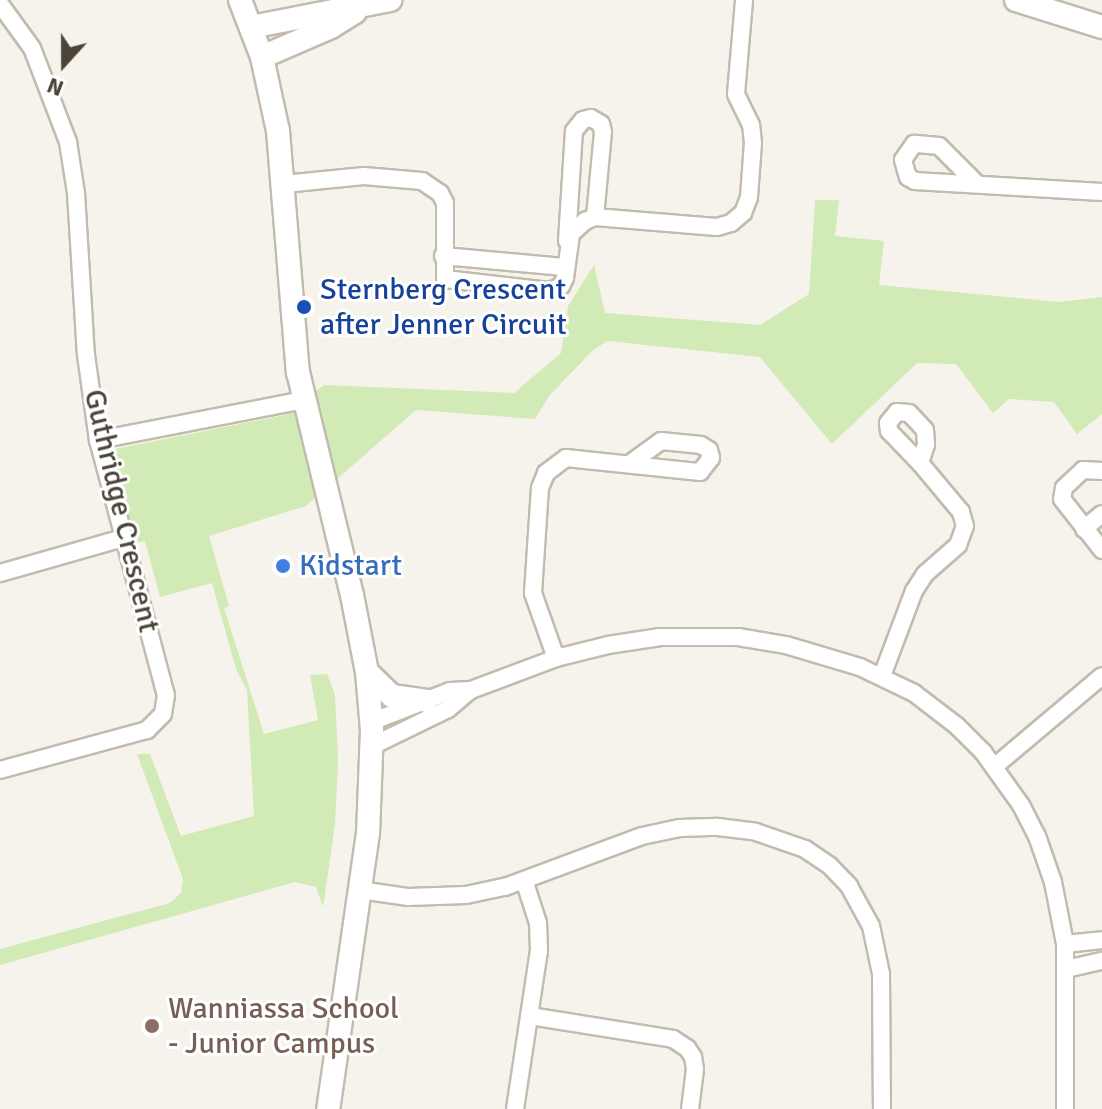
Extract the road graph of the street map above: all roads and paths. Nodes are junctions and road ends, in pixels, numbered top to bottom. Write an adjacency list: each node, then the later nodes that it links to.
1 (240, 0): 7 (street)
2 (390, 0): 6 (street)
3 (744, 0): 13 (street)
4 (1016, 0): 8 (street)
5 (0, 4): 18 (street, Guthridge Crescent)
6 (360, 9): 7 (street); 9 (street)
7 (251, 27): 9 (street)
8 (1102, 27)
9 (262, 57): 11 (street)
10 (975, 182): 12 (street)
11 (284, 184): 15 (street); 17 (street)
12 (1102, 192)
13 (595, 217): 14 (street); 14 (street)
14 (567, 247): 16 (street)
15 (443, 256): 16 (street); 16 (street)
16 (565, 267)
17 (303, 400): 18 (street); 28 (street)
18 (98, 440): 24 (street, Guthridge Crescent)
19 (631, 463): 27 (street)
20 (920, 463): 29 (street)
21 (1102, 471): 23 (street)
22 (1102, 514): 23 (street)
23 (1084, 529): 25 (street)
24 (123, 538): 26 (street); 36 (street, Guthridge Crescent)
25 (1102, 550)
26 (0, 573)
27 (556, 658): 29 (street); 31 (street)
28 (367, 672): 32 (street); 33 (street)
29 (882, 676): 35 (street)
30 (1102, 676): 35 (street)
31 (471, 690): 32 (street); 34 (street)
32 (426, 701): 33 (street)
33 (371, 722): 34 (street)
34 (372, 746): 38 (street)
35 (994, 767): 40 (street)
36 (0, 770)
37 (524, 880): 38 (street); 43 (street); 47 (street)
38 (360, 890): 44 (street)
39 (1102, 940): 40 (street)
40 (1065, 944): 42 (street)
41 (1102, 961): 42 (street)
42 (1066, 969): 48 (street)
43 (530, 1016): 45 (street); 46 (street)
44 (328, 1109)
45 (515, 1109)
46 (690, 1109)
47 (882, 1109)
48 (1065, 1109)

